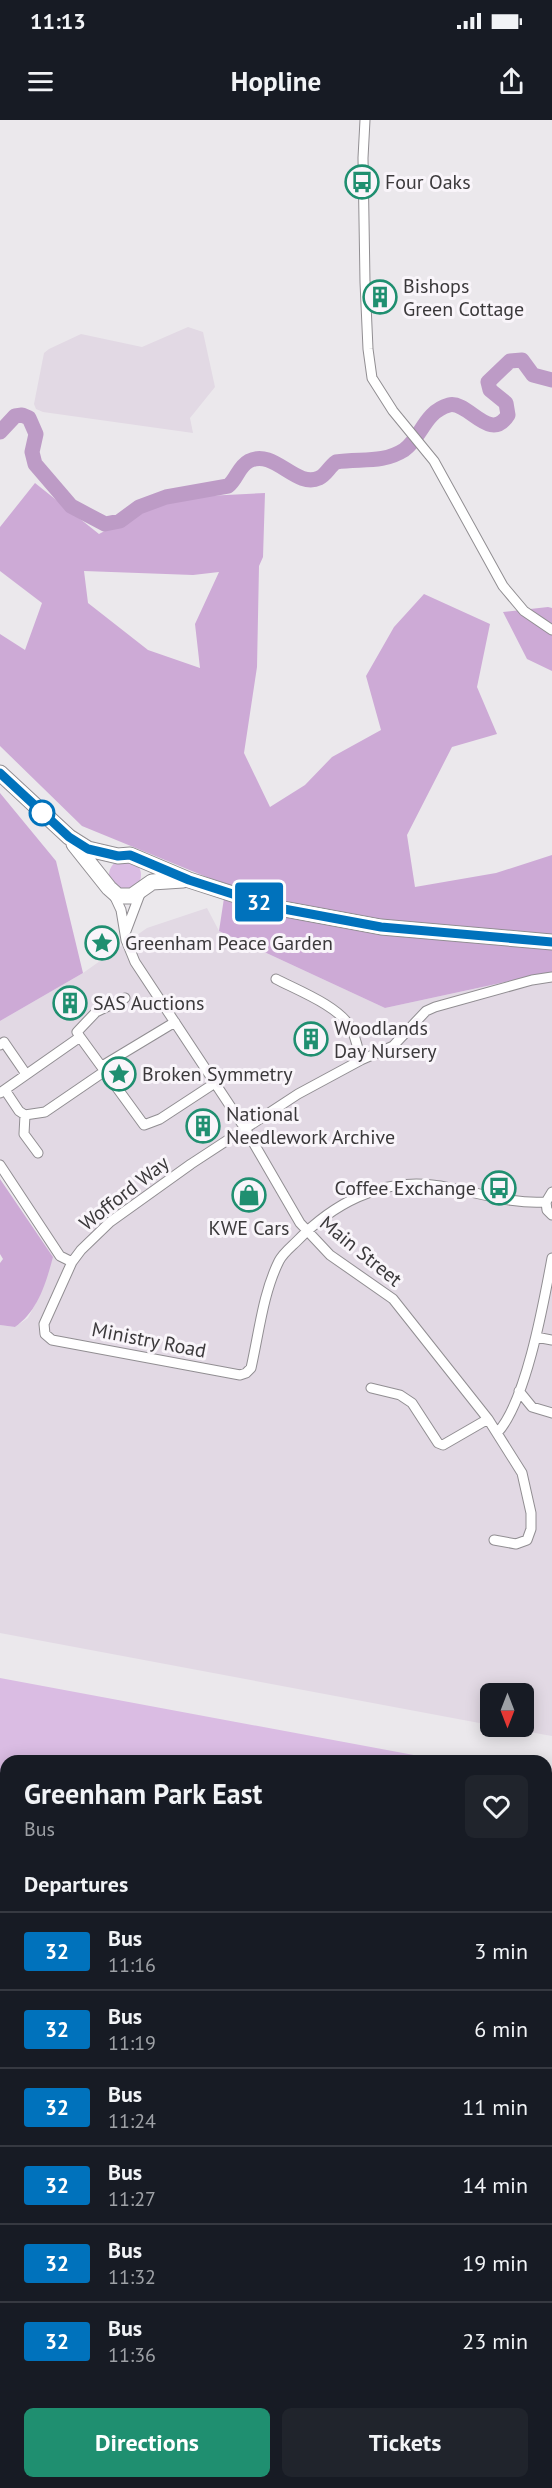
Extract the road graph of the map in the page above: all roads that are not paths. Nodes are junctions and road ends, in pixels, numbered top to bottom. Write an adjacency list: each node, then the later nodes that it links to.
1 (365, 120): 2 (street)
2 (552, 630)
3 (0, 773): 4 (highway)
4 (69, 837): 5 (highway); 9 (highway)
5 (118, 856): 6 (highway); 9 (highway)
6 (136, 857): 7 (highway); 8 (highway)
7 (189, 880): 8 (highway); 11 (highway)
8 (143, 888): 9 (highway); 10 (street)
9 (111, 890): 10 (street, Main Street)
10 (126, 934): 15 (street, Main Street)
11 (552, 942)
12 (552, 977): 18 (street, Wofford Way)
13 (276, 979): 18 (street)
14 (125, 998): 16 (street)
15 (175, 1022): 19 (street); 21 (street, Main Street)
16 (80, 1036): 19 (street); 20 (street)
17 (0, 1045): 20 (street)
18 (361, 1060): 24 (street, Wofford Way)
19 (104, 1069): 21 (street); 23 (street)
20 (26, 1074): 22 (street)
21 (215, 1083): 24 (street, Main Street)
22 (3, 1091): 23 (street)
23 (25, 1115): 25 (street)
24 (246, 1130): 30 (street, Main Street); 32 (street, Wofford Way)
25 (38, 1153)
26 (0, 1165): 32 (street)
27 (552, 1192): 28 (street)
28 (546, 1202): 29 (street); 30 (street)
29 (552, 1215)
30 (306, 1230): 34 (street, Ministry Road); 39 (street, Main Street)
31 (552, 1258): 33 (street)
32 (72, 1262): 34 (street, Wofford Way)
33 (536, 1337): 35 (street); 37 (street)
34 (52, 1340)
35 (552, 1340)
36 (371, 1388): 39 (street)
37 (519, 1391): 38 (street); 40 (street)
38 (552, 1413)
39 (488, 1419): 40 (street, Main Street)
40 (496, 1433): 41 (street, Main Street)
41 (494, 1540)

